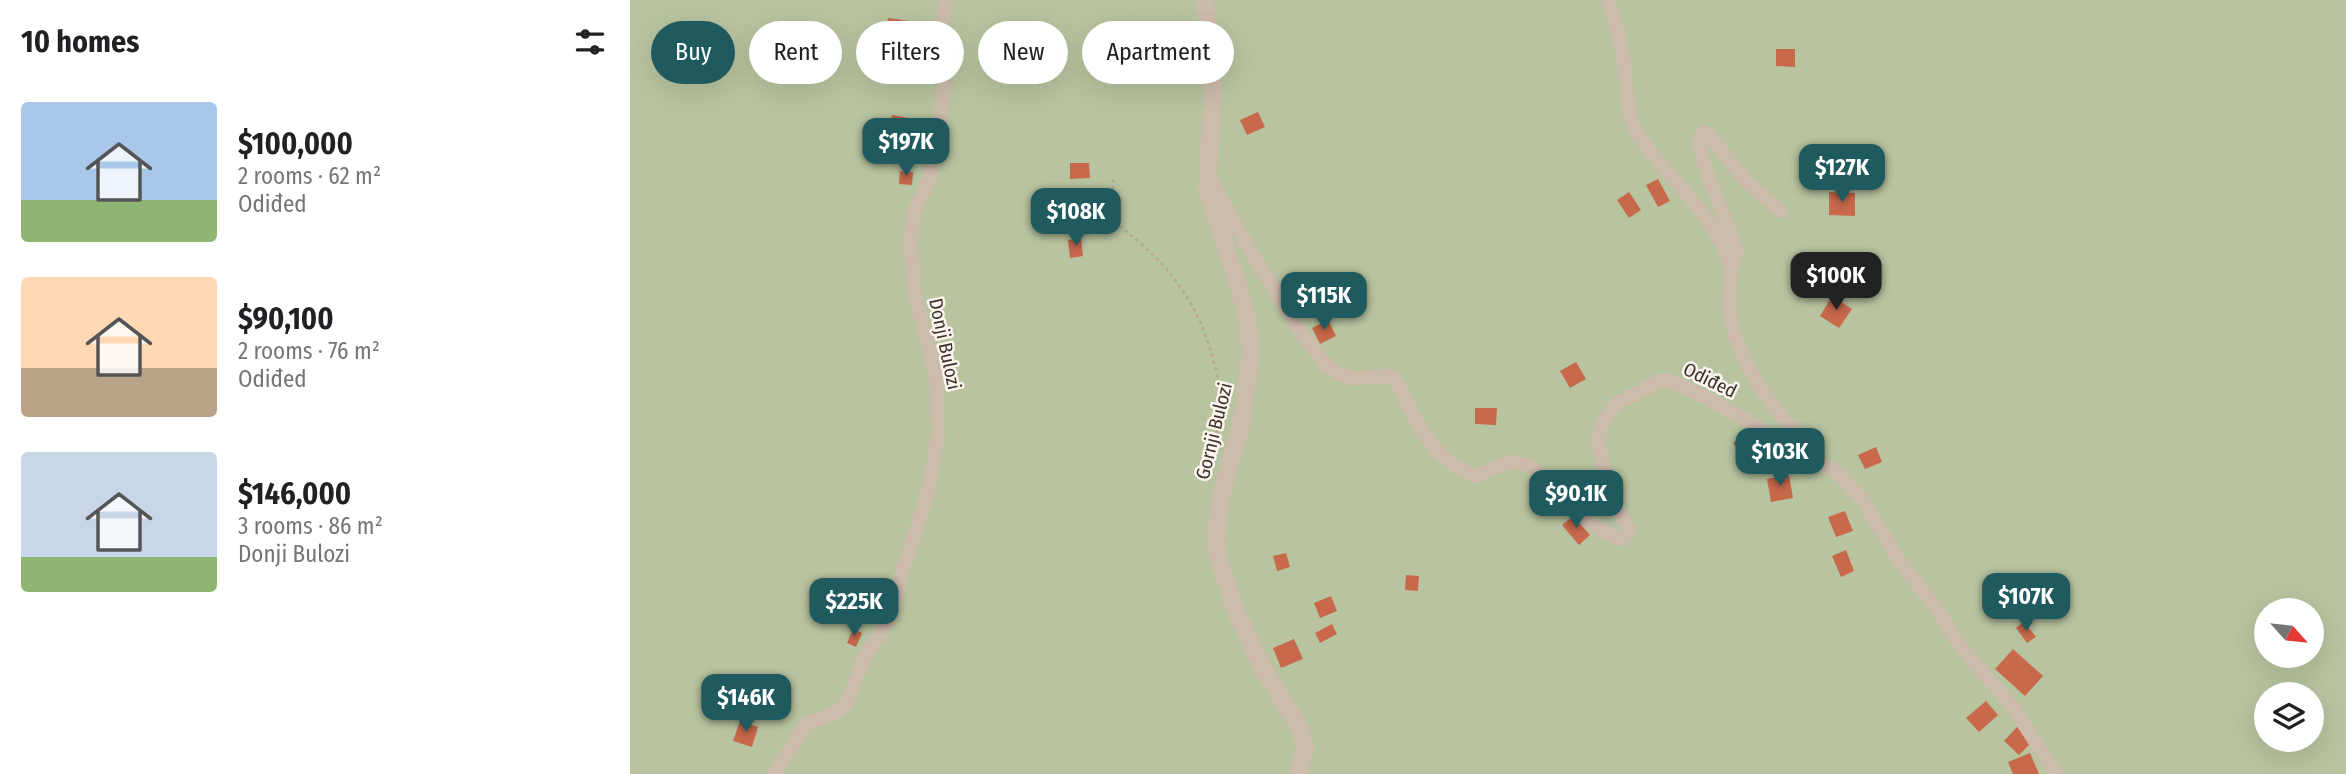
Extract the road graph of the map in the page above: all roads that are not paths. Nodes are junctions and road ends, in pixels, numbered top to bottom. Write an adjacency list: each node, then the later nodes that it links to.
1 (945, 0): 8 (street, Donji Bulozi)
2 (1205, 0): 4 (street, Gornji Bulozi)
3 (1608, 0): 6 (street)
4 (1206, 171): 7 (street, Odiđed); 9 (street, Gornji Bulozi)
5 (1781, 211): 6 (street, Odiđed)
6 (1732, 267): 7 (street, Odiđed)
7 (1839, 474): 10 (street, Odiđed)
8 (774, 774)
9 (1299, 774)
10 (2056, 774)

